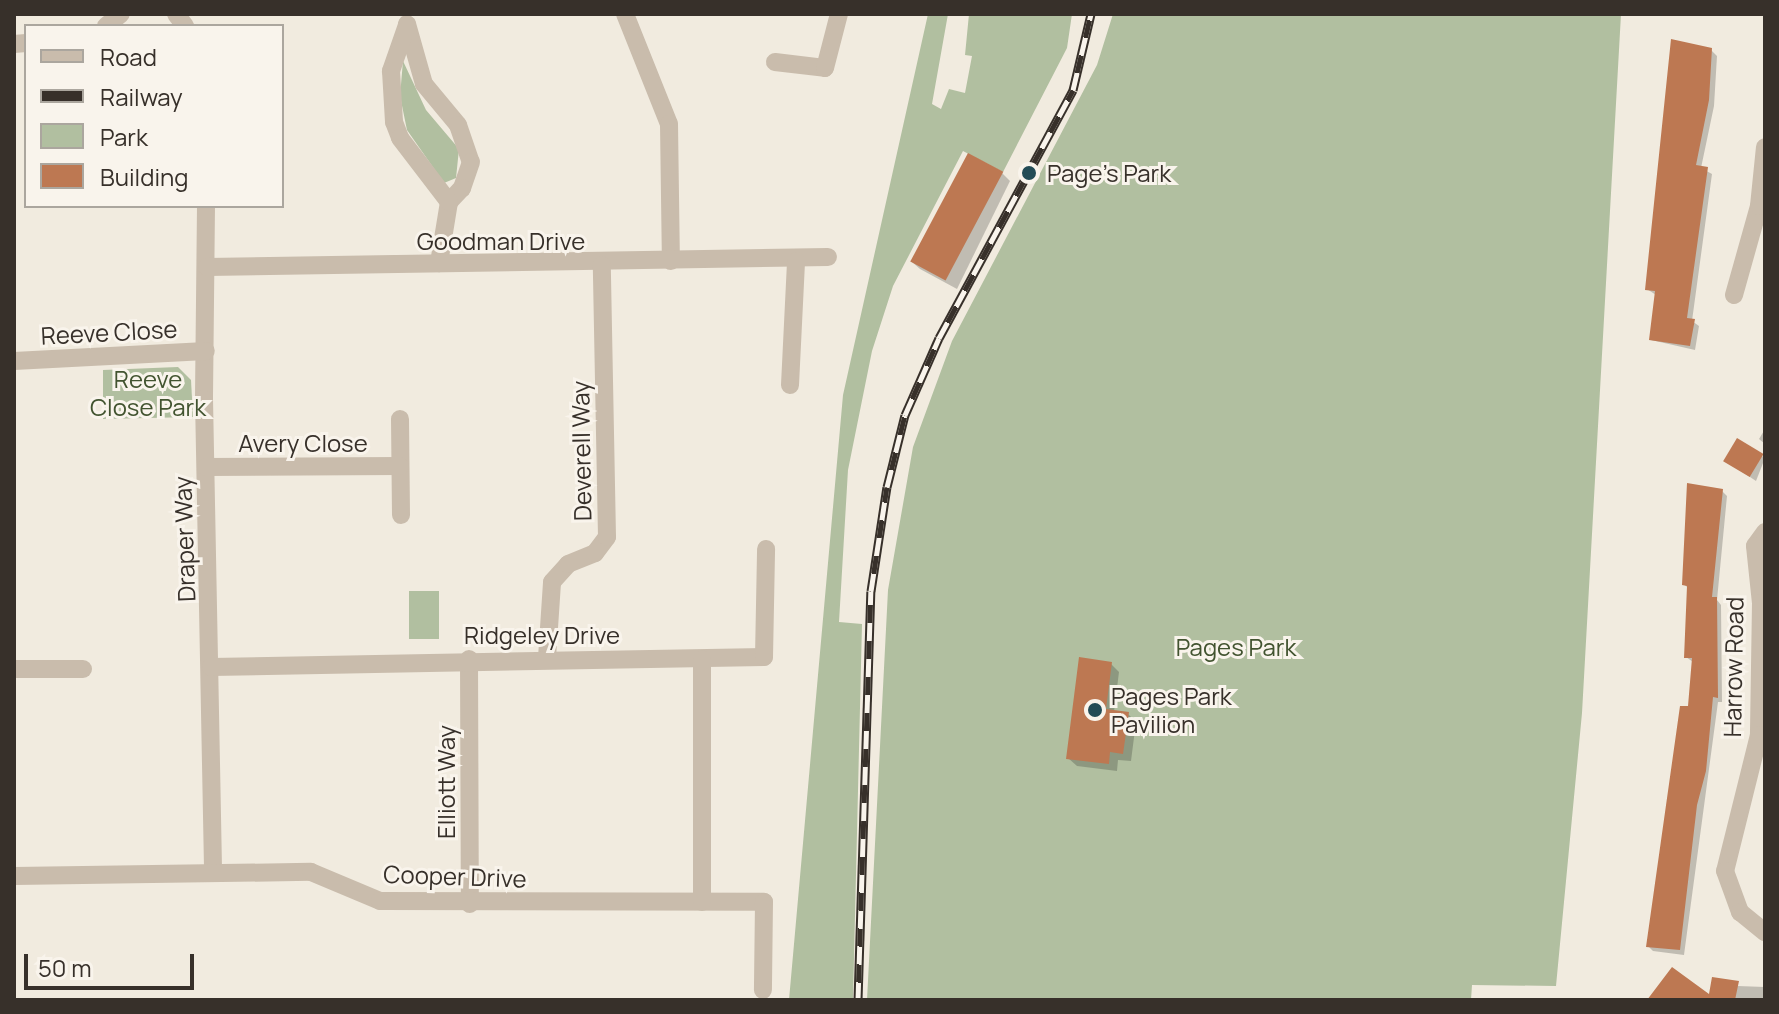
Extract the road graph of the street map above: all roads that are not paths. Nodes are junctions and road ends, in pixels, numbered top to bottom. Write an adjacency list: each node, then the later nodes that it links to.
1 (625, 14): 9 (street)
2 (839, 14): 4 (street)
3 (408, 19): 6 (street); 6 (street)
4 (775, 62)
5 (1765, 147): 14 (street)
6 (449, 202): 11 (street)
7 (206, 208): 13 (street, Draper Way)
8 (828, 257): 10 (street, Goodman Drive)
9 (671, 261): 10 (street, Goodman Drive); 12 (street, Goodman Drive)
10 (796, 261): 17 (street)
11 (439, 263): 12 (street, Goodman Drive); 13 (street, Goodman Drive)
12 (602, 265): 24 (street, Deverell Way)
13 (207, 267): 15 (street, Draper Way)
14 (1734, 295)
15 (206, 351): 16 (street, Reeve Close); 20 (street, Draper Way)
16 (14, 361)
17 (790, 385)
18 (400, 419): 19 (street, Avery Close)
19 (400, 466): 20 (street, Avery Close); 21 (street, Avery Close)
20 (206, 467): 27 (street, Draper Way)
21 (401, 515)
22 (1765, 532): 34 (street, Harrow Road)
23 (766, 549): 26 (street, Ridgeley Drive)
24 (547, 658): 25 (street, Ridgeley Drive); 26 (street, Ridgeley Drive)
25 (469, 659): 27 (street, Ridgeley Drive); 33 (street, Elliott Way)
26 (702, 659): 32 (street)
27 (211, 667): 30 (street, Draper Way)
28 (14, 669): 29 (street)
29 (83, 669)
30 (213, 871): 31 (street, Cooper Drive); 33 (street, Cooper Drive)
31 (14, 876)
32 (702, 902): 33 (street, Cooper Drive); 35 (street, Cooper Drive)
33 (470, 904)
34 (1765, 932)
35 (763, 990)

